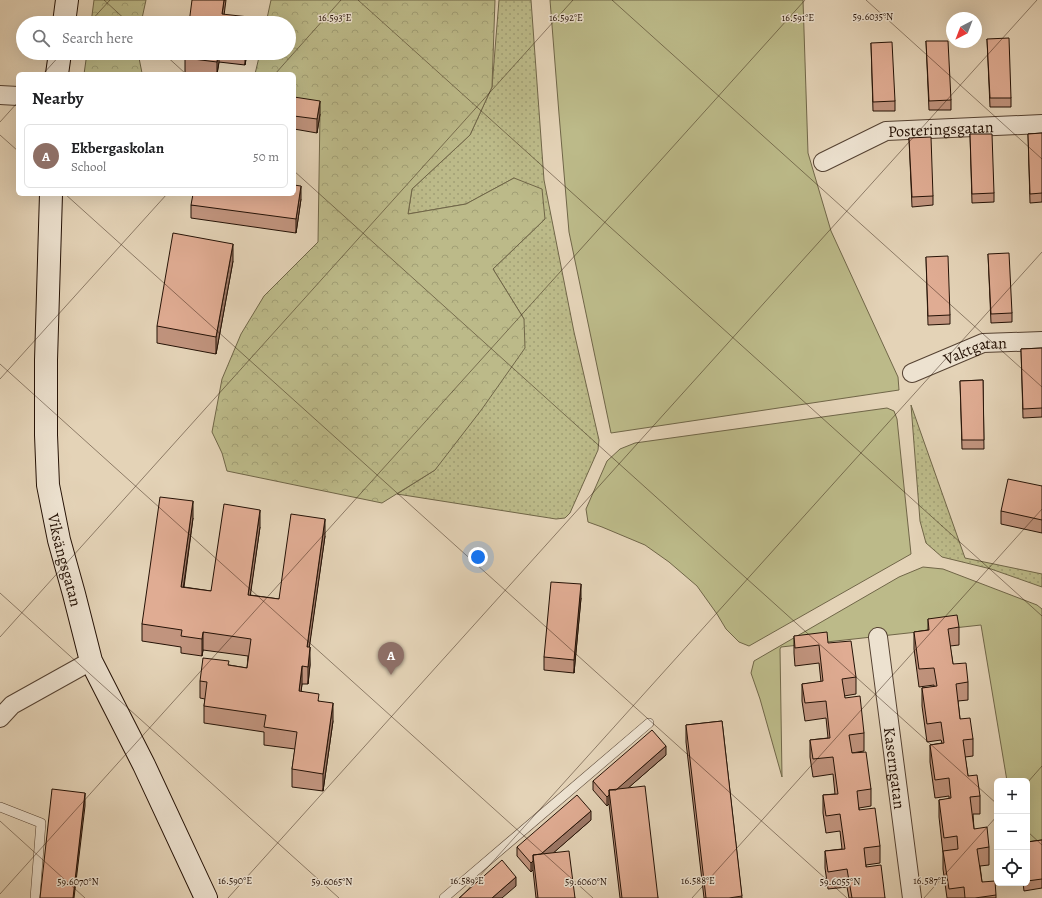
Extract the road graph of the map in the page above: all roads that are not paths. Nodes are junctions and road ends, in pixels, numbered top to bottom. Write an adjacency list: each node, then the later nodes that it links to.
1 (67, 0): 2 (street)
2 (65, 16)
3 (59, 60): 4 (street)
4 (57, 72)
5 (0, 95): 6 (street)
6 (16, 96)
7 (1042, 124): 8 (street, Posteringsgatan)
8 (823, 162)
9 (51, 196): 13 (street, Viksängsgatan)
10 (1042, 341): 11 (street, Vaktgatan)
11 (912, 373)
12 (878, 637): 20 (street, Kaserngatan)
13 (91, 661): 14 (street); 18 (street, Viksängsgatan)
14 (0, 718)
15 (649, 723): 19 (lane)
16 (0, 807): 17 (lane)
17 (35, 898)
18 (206, 898)
19 (444, 898)
20 (912, 898)

